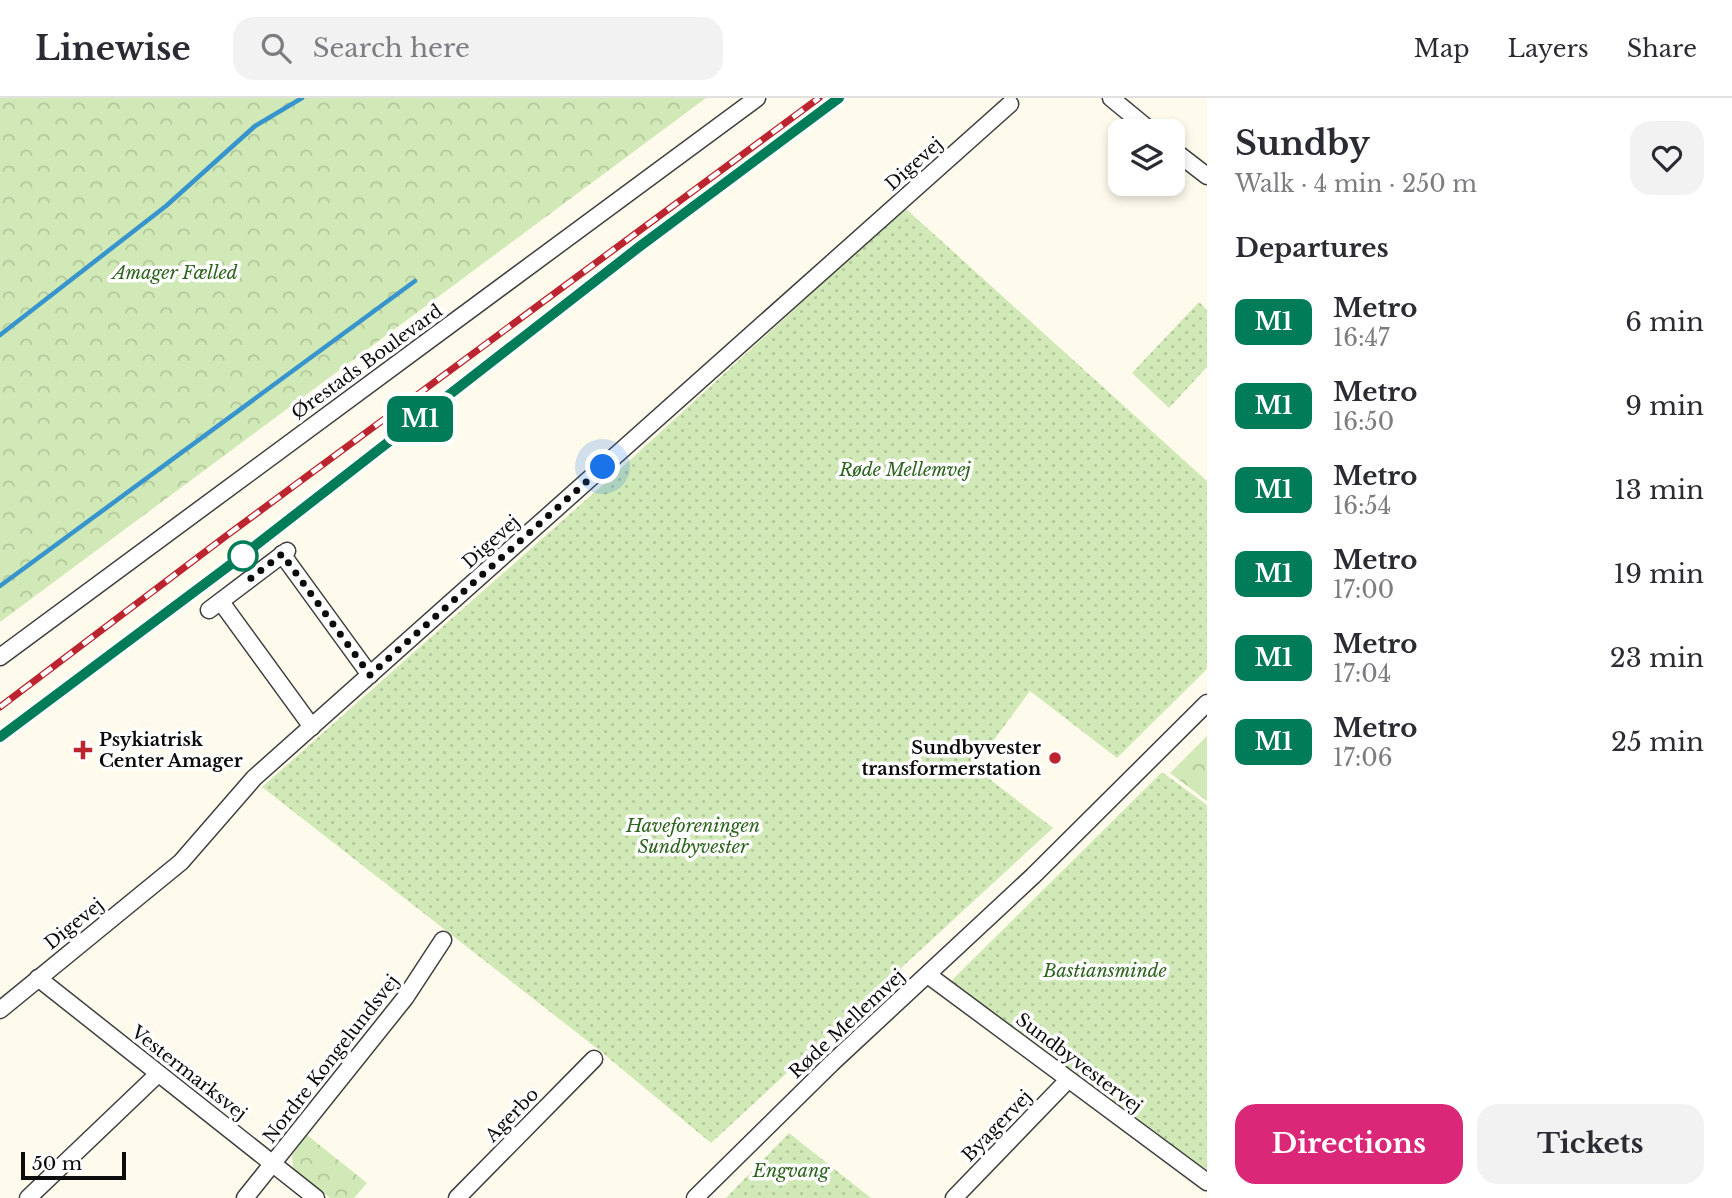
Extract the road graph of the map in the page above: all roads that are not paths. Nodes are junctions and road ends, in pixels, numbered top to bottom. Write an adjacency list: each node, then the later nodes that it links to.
1 (757, 98): 7 (street, Ørestads Boulevard)
2 (1111, 98): 4 (street)
3 (1010, 104): 8 (street, Digevej)
4 (1136, 119)
5 (1185, 159): 6 (street)
6 (1207, 176)
7 (0, 657)
8 (370, 675): 10 (street, Digevej); 10 (street)
9 (1207, 703): 12 (street, Røde Mellemvej)
10 (312, 727): 13 (street, Digevej)
11 (443, 940): 18 (street, Nordre Kongelundsvej)
12 (928, 975): 17 (street, Sundbyvestervej); 24 (street, Røde Mellemvej)
13 (37, 978): 14 (street, Digevej); 16 (street, Vestermarksvej)
14 (0, 1010)
15 (594, 1059): 23 (street, Agerbo)
16 (158, 1073): 18 (street, Vestermarksvej); 20 (street)
17 (1068, 1080): 19 (street, Sundbyvestervej); 25 (street, Byagervej)
18 (273, 1164): 21 (street, Nordre Kongelundsvej); 22 (street, Vestermarksvej)
19 (1207, 1182)
20 (29, 1198)
21 (245, 1198)
22 (316, 1198)
23 (457, 1198)
24 (695, 1198)
25 (954, 1198)

